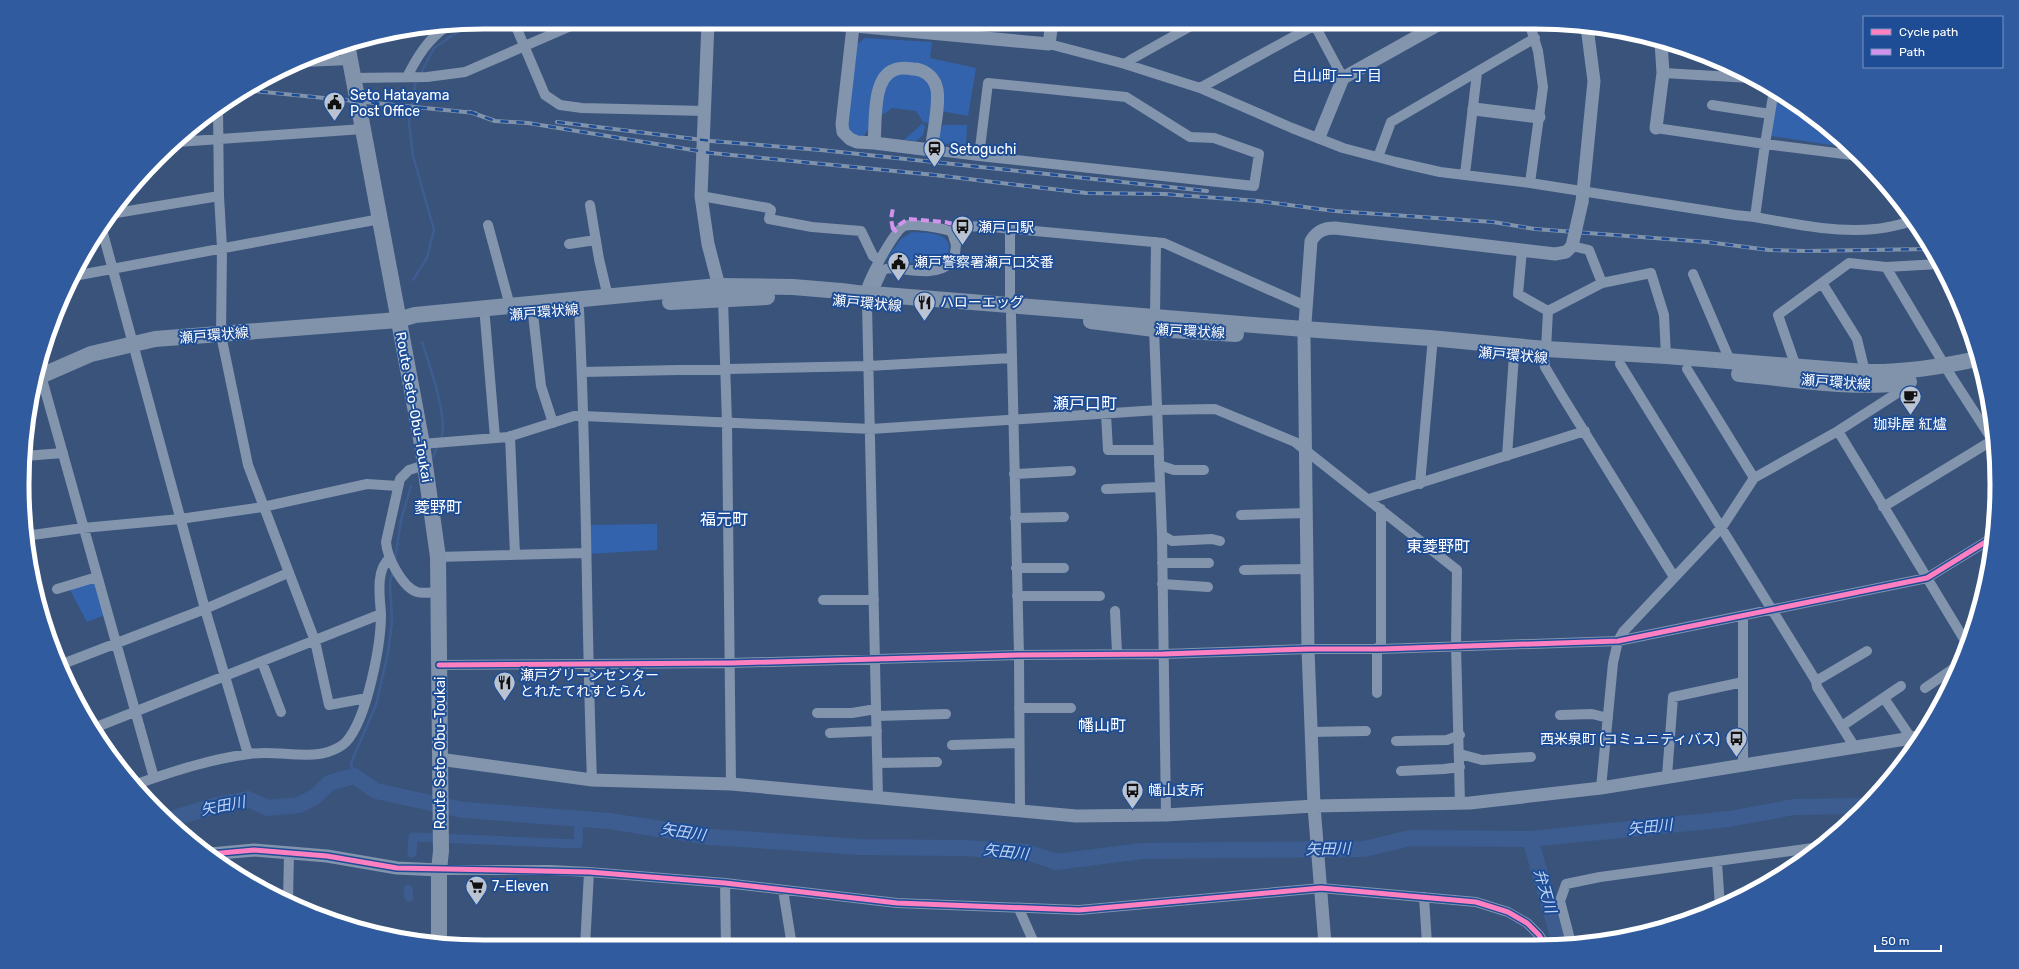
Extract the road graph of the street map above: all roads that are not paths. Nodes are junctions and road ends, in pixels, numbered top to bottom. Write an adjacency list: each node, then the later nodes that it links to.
1 (517, 29): 16 (street)
2 (565, 29): 16 (street)
3 (708, 29): 32 (street)
4 (853, 29): 41 (street)
5 (933, 29): 15 (street)
6 (1051, 29): 15 (street)
7 (1186, 29): 21 (street)
8 (1303, 29): 28 (street)
9 (1317, 29): 27 (street)
10 (1430, 29): 27 (street)
11 (1532, 29): 14 (street)
12 (440, 31): 24 (street)
13 (1588, 32): 51 (street)
14 (1535, 38): 22 (street); 35 (street)
15 (1050, 44): 21 (street)
16 (526, 47): 24 (street); 32 (street)
17 (1661, 48): 23 (street)
18 (348, 50): 19 (main road, Route Seto-Obu-Toukai)
19 (350, 60): 20 (street); 26 (main road, Route Seto-Obu-Toukai)
20 (317, 61)
21 (1125, 64): 28 (street)
22 (1477, 73): 31 (street); 46 (street)
23 (1663, 73): 25 (street); 36 (street)
24 (407, 77): 26 (street)
25 (1738, 77)
26 (353, 78): 37 (main road, Route Seto-Obu-Toukai)
27 (1343, 78): 38 (street)
28 (1200, 88): 38 (street)
29 (1773, 97): 33 (street)
30 (1712, 105): 33 (street)
31 (1474, 109): 35 (street); 47 (street)
32 (705, 111): 50 (street)
33 (1770, 114): 42 (street)
34 (218, 115): 39 (street)
35 (1539, 118): 48 (street)
36 (1656, 128): 42 (street)
37 (363, 129): 39 (street); 55 (main road, Route Seto-Obu-Toukai)
38 (1320, 137): 46 (street)
39 (219, 140): 40 (street); 49 (street)
40 (184, 142)
41 (874, 143): 43 (street); 43 (street)
42 (1765, 144): 44 (street); 54 (street)
43 (931, 150): 45 (street)
44 (1849, 155)
45 (980, 156): 45 (street)
46 (1378, 157): 47 (street)
47 (1465, 174): 48 (street)
48 (1530, 183): 51 (street)
49 (219, 196): 53 (street); 65 (street)
50 (701, 196): 67 (street); 75 (street)
51 (1583, 197): 54 (street); 64 (street, bridge)
52 (590, 205): 61 (street)
53 (119, 212)
54 (1755, 217): 56 (street)
55 (380, 219): 65 (street); 85 (main road, Route Seto-Obu-Toukai)
56 (1907, 223)
57 (488, 225): 78 (street)
58 (1010, 228): 59 (street); 62 (street); 81 (street)
59 (952, 232): 67 (street); 76 (street)
60 (103, 235): 70 (street)
61 (596, 240): 63 (street); 77 (street)
62 (1156, 242): 79 (street); 86 (street)
63 (569, 244)
64 (1572, 246): 66 (street); 73 (street)
65 (222, 248): 70 (street); 88 (street)
66 (1522, 250): 79 (street); 82 (street)
67 (879, 260): 76 (street)
68 (1933, 264): 69 (street)
69 (1886, 267): 74 (street); 103 (street)
70 (112, 268): 72 (street); 89 (street)
71 (1693, 274): 96 (street)
72 (81, 275)
73 (1602, 283): 82 (street); 93 (street)
74 (1822, 283): 99 (street); 106 (street)
75 (720, 292): 76 (main road, 瀬戸環状線); 77 (main road, 瀬戸環状線); 80 (main road, 瀬戸環状線); 100 (street)
76 (868, 297): 81 (main road, 瀬戸環状線); 98 (street)
77 (608, 298): 78 (main road, 瀬戸環状線)
78 (510, 306): 85 (main road, 瀬戸環状線)
79 (1306, 306): 87 (street)
80 (579, 309): 83 (main road, 瀬戸環状線); 105 (street)
81 (1011, 310): 86 (main road, 瀬戸環状線); 94 (street)
82 (1548, 312): 91 (street)
83 (533, 314): 84 (main road, 瀬戸環状線); 113 (street)
84 (485, 318): 85 (main road, 瀬戸環状線); 120 (street)
85 (398, 320): 88 (main road, 瀬戸環状線); 121 (main road, Route Seto-Obu-Toukai)
86 (1155, 322): 87 (main road, 瀬戸環状線); 109 (street)
87 (1304, 333): 90 (main road, 瀬戸環状線); 91 (main road, 瀬戸環状線); 123 (street)
88 (221, 335): 89 (main road, 瀬戸環状線); 139 (street)
89 (133, 345): 104 (main road, 瀬戸環状線); 146 (street)
90 (1432, 348): 92 (main road, 瀬戸環状線); 134 (street)
91 (1545, 353): 92 (main road, 瀬戸環状線); 93 (main road, 瀬戸環状線); 97 (main road, 瀬戸環状線); 116 (street)
92 (1514, 355): 127 (street)
93 (1666, 356): 96 (main road, 瀬戸環状線)
94 (1012, 358): 98 (street); 112 (street)
95 (1972, 361): 103 (main road, 瀬戸環状線)
96 (1731, 363): 99 (main road, 瀬戸環状線)
97 (1620, 364): 101 (main road, 瀬戸環状線); 147 (street)
98 (868, 366): 100 (street); 115 (street)
99 (1796, 367): 106 (main road, 瀬戸環状線)
100 (726, 369): 105 (street); 114 (street)
101 (1688, 369): 108 (main road, 瀬戸環状線); 133 (street)
102 (1974, 369): 103 (main road, 瀬戸環状線)
103 (1948, 371): 106 (main road, 瀬戸環状線); 108 (main road, 瀬戸環状線); 118 (street)
104 (44, 372)
105 (582, 372): 111 (street)
106 (1865, 372)
107 (41, 382): 125 (street)
108 (1908, 382): 117 (street)
109 (1158, 410): 110 (street); 123 (street); 124 (street)
110 (1106, 414): 112 (street); 124 (street)
111 (583, 416): 113 (street); 114 (street); 153 (street)
112 (1012, 421): 115 (street); 132 (street)
113 (553, 423): 119 (street)
114 (727, 423): 115 (street); 194 (street)
115 (871, 429): 174 (street)
116 (1585, 431): 127 (street); 165 (street)
117 (1838, 431): 133 (street); 140 (street)
118 (1987, 432)
119 (510, 436): 120 (street); 154 (street)
120 (495, 438): 121 (street)
121 (425, 443): 128 (main road, Route Seto-Obu-Toukai)
122 (1988, 443): 140 (street)
123 (1304, 448): 138 (street); 142 (street)
124 (1159, 450): 129 (street)
125 (62, 452): 126 (street); 148 (street)
126 (30, 455)
127 (1507, 456): 134 (street)
128 (425, 465): 135 (street); 155 (main road, Route Seto-Obu-Toukai)
129 (1159, 465): 130 (street); 136 (street)
130 (1204, 470)
131 (1071, 471): 132 (street)
132 (1014, 474): 145 (street)
133 (1754, 478): 147 (street)
134 (1420, 484): 138 (street)
135 (398, 486): 139 (street); 156 (street)
136 (1160, 486): 137 (street); 149 (street)
137 (1106, 489)
138 (1369, 499): 141 (street)
139 (263, 507): 146 (street); 163 (street)
140 (1883, 507): 166 (street)
141 (1381, 509): 184 (street); 185 (street)
142 (1306, 513): 143 (street); 161 (street)
143 (1241, 515)
144 (1064, 517): 145 (street)
145 (1015, 518): 159 (street)
146 (180, 519): 148 (street); 175 (street)
147 (1722, 527): 165 (street); 176 (street)
148 (83, 528): 150 (street); 164 (street)
149 (1162, 534): 151 (street); 157 (street)
150 (32, 535)
151 (1220, 541)
152 (1986, 542): 166 (street)
153 (585, 553): 154 (street); 196 (street)
154 (515, 555): 155 (street)
155 (438, 557): 170 (main road, Route Seto-Obu-Toukai)
156 (390, 558): 170 (street); 178 (street)
157 (1162, 563): 158 (street); 167 (street)
158 (1208, 563)
159 (1016, 568): 160 (street); 171 (street)
160 (1064, 568)
161 (1308, 569): 162 (street); 186 (street)
162 (1244, 570)
163 (288, 573): 175 (street); 182 (street)
164 (97, 577): 169 (street); 183 (street)
165 (1674, 577): 181 (street)
166 (1927, 578): 176 (street); 180 (street)
167 (1162, 584): 168 (street); 189 (street)
168 (1208, 587)
169 (57, 589)
170 (439, 592): 195 (main road, Route Seto-Obu-Toukai)
171 (1017, 596): 172 (street); 190 (street)
172 (1100, 596)
173 (823, 600): 174 (street)
174 (874, 600): 191 (street)
175 (205, 609): 183 (street); 198 (street)
176 (1771, 610): 179 (street); 199 (street)
177 (1115, 611): 188 (street)
178 (381, 614): 182 (street); 204 (street)
179 (1743, 616): 181 (street); 200 (street)
180 (1963, 638)
181 (1618, 641): 184 (street); 214 (street)
182 (315, 642): 192 (street); 204 (street)
183 (115, 643): 193 (street); 208 (street)
184 (1456, 645): 185 (street); 221 (street)
185 (1379, 648): 186 (street); 203 (street)
186 (1308, 649): 189 (street); 219 (street)
187 (1867, 651): 199 (street)
188 (1117, 653): 189 (street); 190 (street)
189 (1164, 654): 247 (street)
190 (1019, 655): 191 (street); 206 (street)
191 (876, 660): 194 (street); 210 (street)
192 (262, 662): 198 (street); 209 (street)
193 (66, 663)
194 (731, 663): 196 (street); 241 (street)
195 (439, 665): 196 (street); 233 (main road, Route Seto-Obu-Toukai)
196 (587, 666): 239 (street)
197 (1950, 671): 202 (street)
198 (226, 676): 208 (street); 228 (street)
199 (1816, 681): 216 (street)
200 (1743, 682): 234 (street); 237 (street)
201 (1901, 686): 205 (street)
202 (1925, 688)
203 (1377, 693)
204 (367, 698): 228 (street)
205 (1884, 698): 216 (street); 222 (street)
206 (1019, 708): 207 (street); 225 (street)
207 (1071, 708)
208 (135, 711): 215 (street); 238 (street)
209 (281, 712)
210 (877, 712): 211 (street); 212 (street); 217 (street)
211 (817, 714)
212 (946, 714)
213 (1560, 715): 214 (street)
214 (1608, 718): 242 (street)
215 (99, 726)
216 (1842, 726): 227 (street)
217 (877, 731): 220 (street); 232 (street)
218 (1366, 731): 219 (street)
219 (1310, 732): 245 (street)
220 (830, 733)
221 (1460, 736): 224 (street); 229 (street)
222 (1914, 736)
223 (1913, 737): 227 (street)
224 (1396, 741)
225 (1019, 743): 226 (street); 246 (street)
226 (952, 745)
227 (1854, 746): 234 (street)
228 (248, 754): 238 (street)
229 (1460, 754): 230 (street); 235 (street)
230 (1531, 757)
231 (937, 762): 232 (street)
232 (878, 763): 243 (street)
233 (439, 764): 239 (street); 252 (main road, Route Seto-Obu-Toukai)
234 (1743, 764): 237 (street)
235 (1460, 767): 236 (street); 244 (street)
236 (1401, 771)
237 (1667, 776): 242 (street)
238 (154, 778): 240 (street)
239 (592, 780): 241 (street)
240 (140, 783)
241 (731, 784): 243 (street)
242 (1601, 788): 244 (street)
243 (878, 797): 246 (street)
244 (1460, 804): 245 (street)
245 (1314, 810): 247 (street); 255 (street)
246 (1020, 812): 247 (street)
247 (1166, 815)
248 (1808, 849): 251 (street)
249 (217, 853): 250 (street)
250 (289, 854): 252 (street); 257 (street)
251 (1717, 862): 259 (street); 262 (street)
252 (439, 870): 253 (street); 261 (main road, Route Seto-Obu-Toukai)
253 (589, 872): 254 (street); 263 (street)
254 (725, 884): 256 (street); 264 (street)
255 (1321, 886): 258 (street); 260 (street); 267 (street)
256 (783, 890): 260 (street); 265 (street)
257 (288, 895)
258 (1424, 897): 268 (street); 269 (street)
259 (1720, 900)
260 (1019, 909): 266 (street)
261 (439, 937)
262 (1570, 938)
263 (585, 940)
264 (726, 940)
265 (791, 940)
266 (1033, 940)
267 (1326, 940)
268 (1427, 940)
269 (1542, 940)

